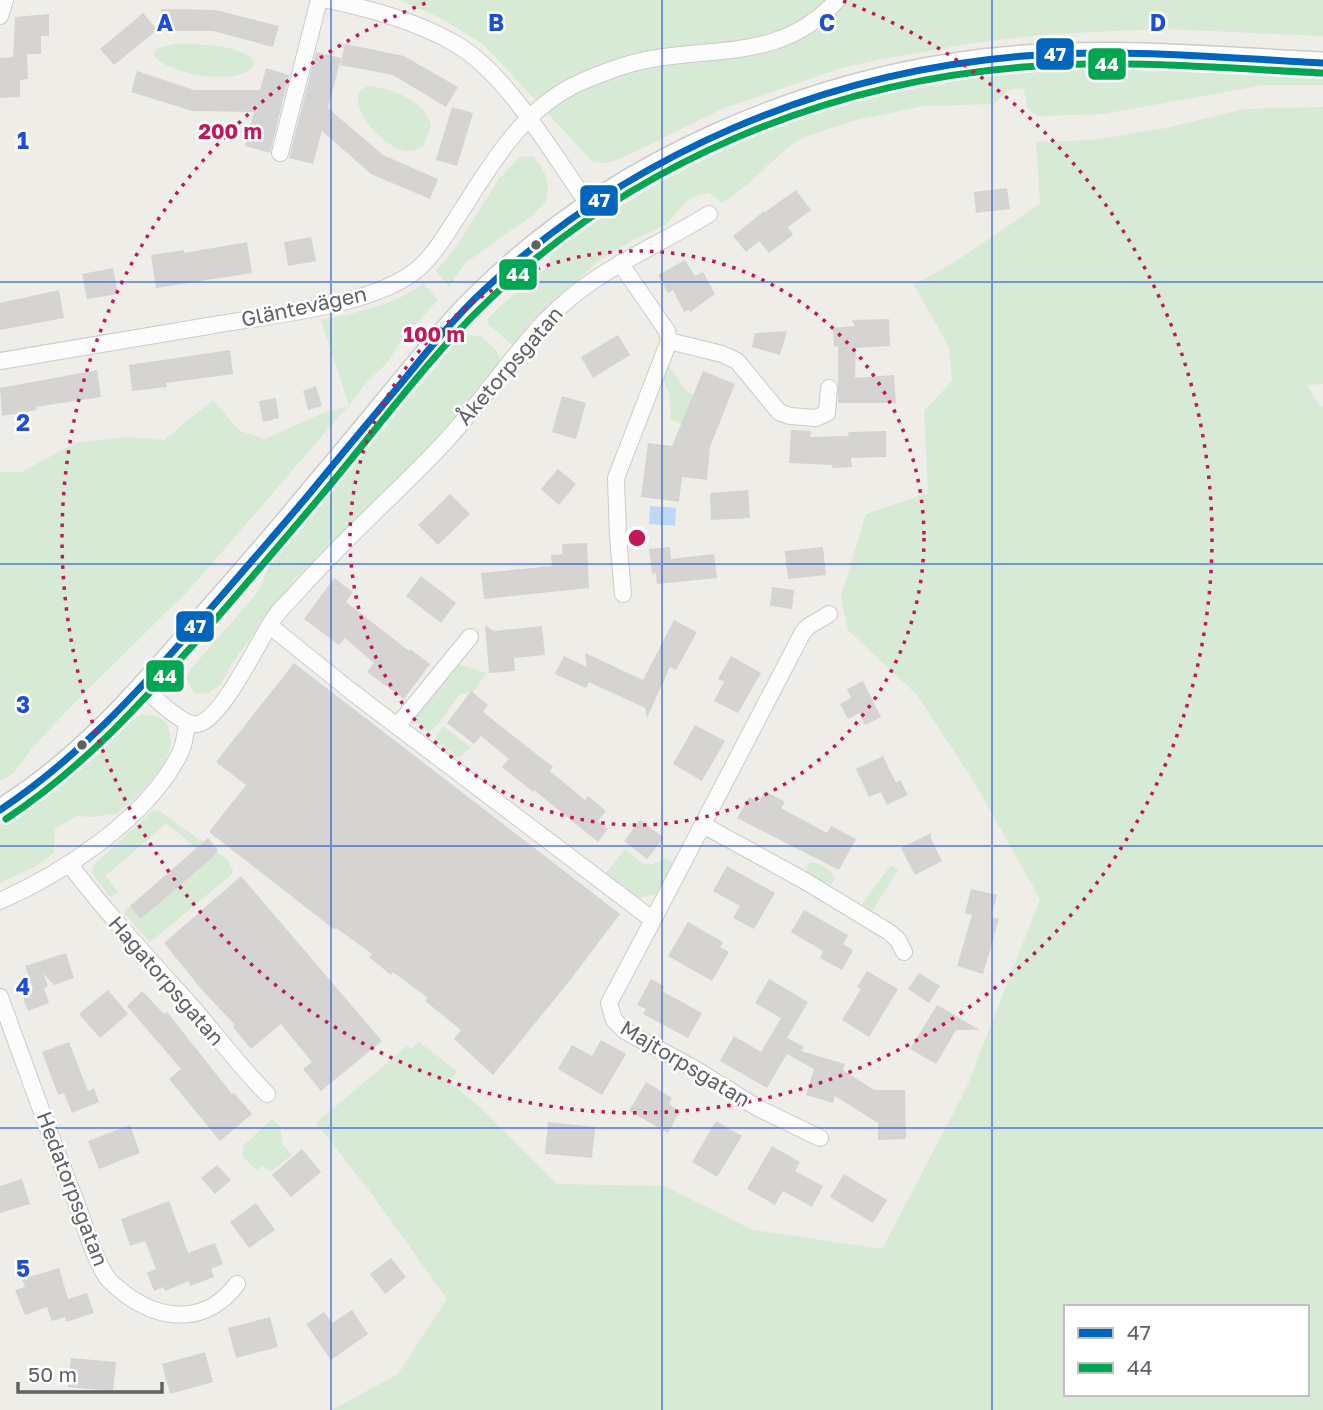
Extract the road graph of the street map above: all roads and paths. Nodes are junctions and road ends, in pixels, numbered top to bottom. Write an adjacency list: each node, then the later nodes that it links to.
1 (5, 0): 5 (street)
2 (319, 0): 8 (street)
3 (328, 0): 7 (street)
4 (836, 0): 7 (street, Gläntevägen)
5 (0, 16)
6 (1323, 63): 9 (street)
7 (528, 119): 9 (street); 13 (street, Gläntevägen)
8 (279, 153)
9 (590, 206): 19 (street)
10 (709, 214): 11 (street, Åketorpsgatan)
11 (620, 263): 12 (street); 17 (street, Åketorpsgatan)
12 (669, 341): 14 (street); 15 (street)
13 (0, 361)
14 (829, 388)
15 (623, 594)
16 (829, 614): 23 (street, Majtorpsgatan)
17 (270, 626): 20 (street, Åketorpsgatan); 21 (street)
18 (470, 637): 21 (street)
19 (142, 686): 20 (street); 22 (street)
20 (187, 723): 24 (street)
21 (398, 725): 26 (street)
22 (0, 810)
23 (703, 825): 26 (street, Majtorpsgatan); 27 (street)
24 (70, 865): 25 (street); 29 (street, Hagatorpsgatan)
25 (0, 901)
26 (653, 920): 30 (street, Majtorpsgatan)
27 (904, 952)
28 (0, 997): 31 (street, Hedatorpsgatan)
29 (267, 1094)
30 (820, 1138)
31 (237, 1284)

